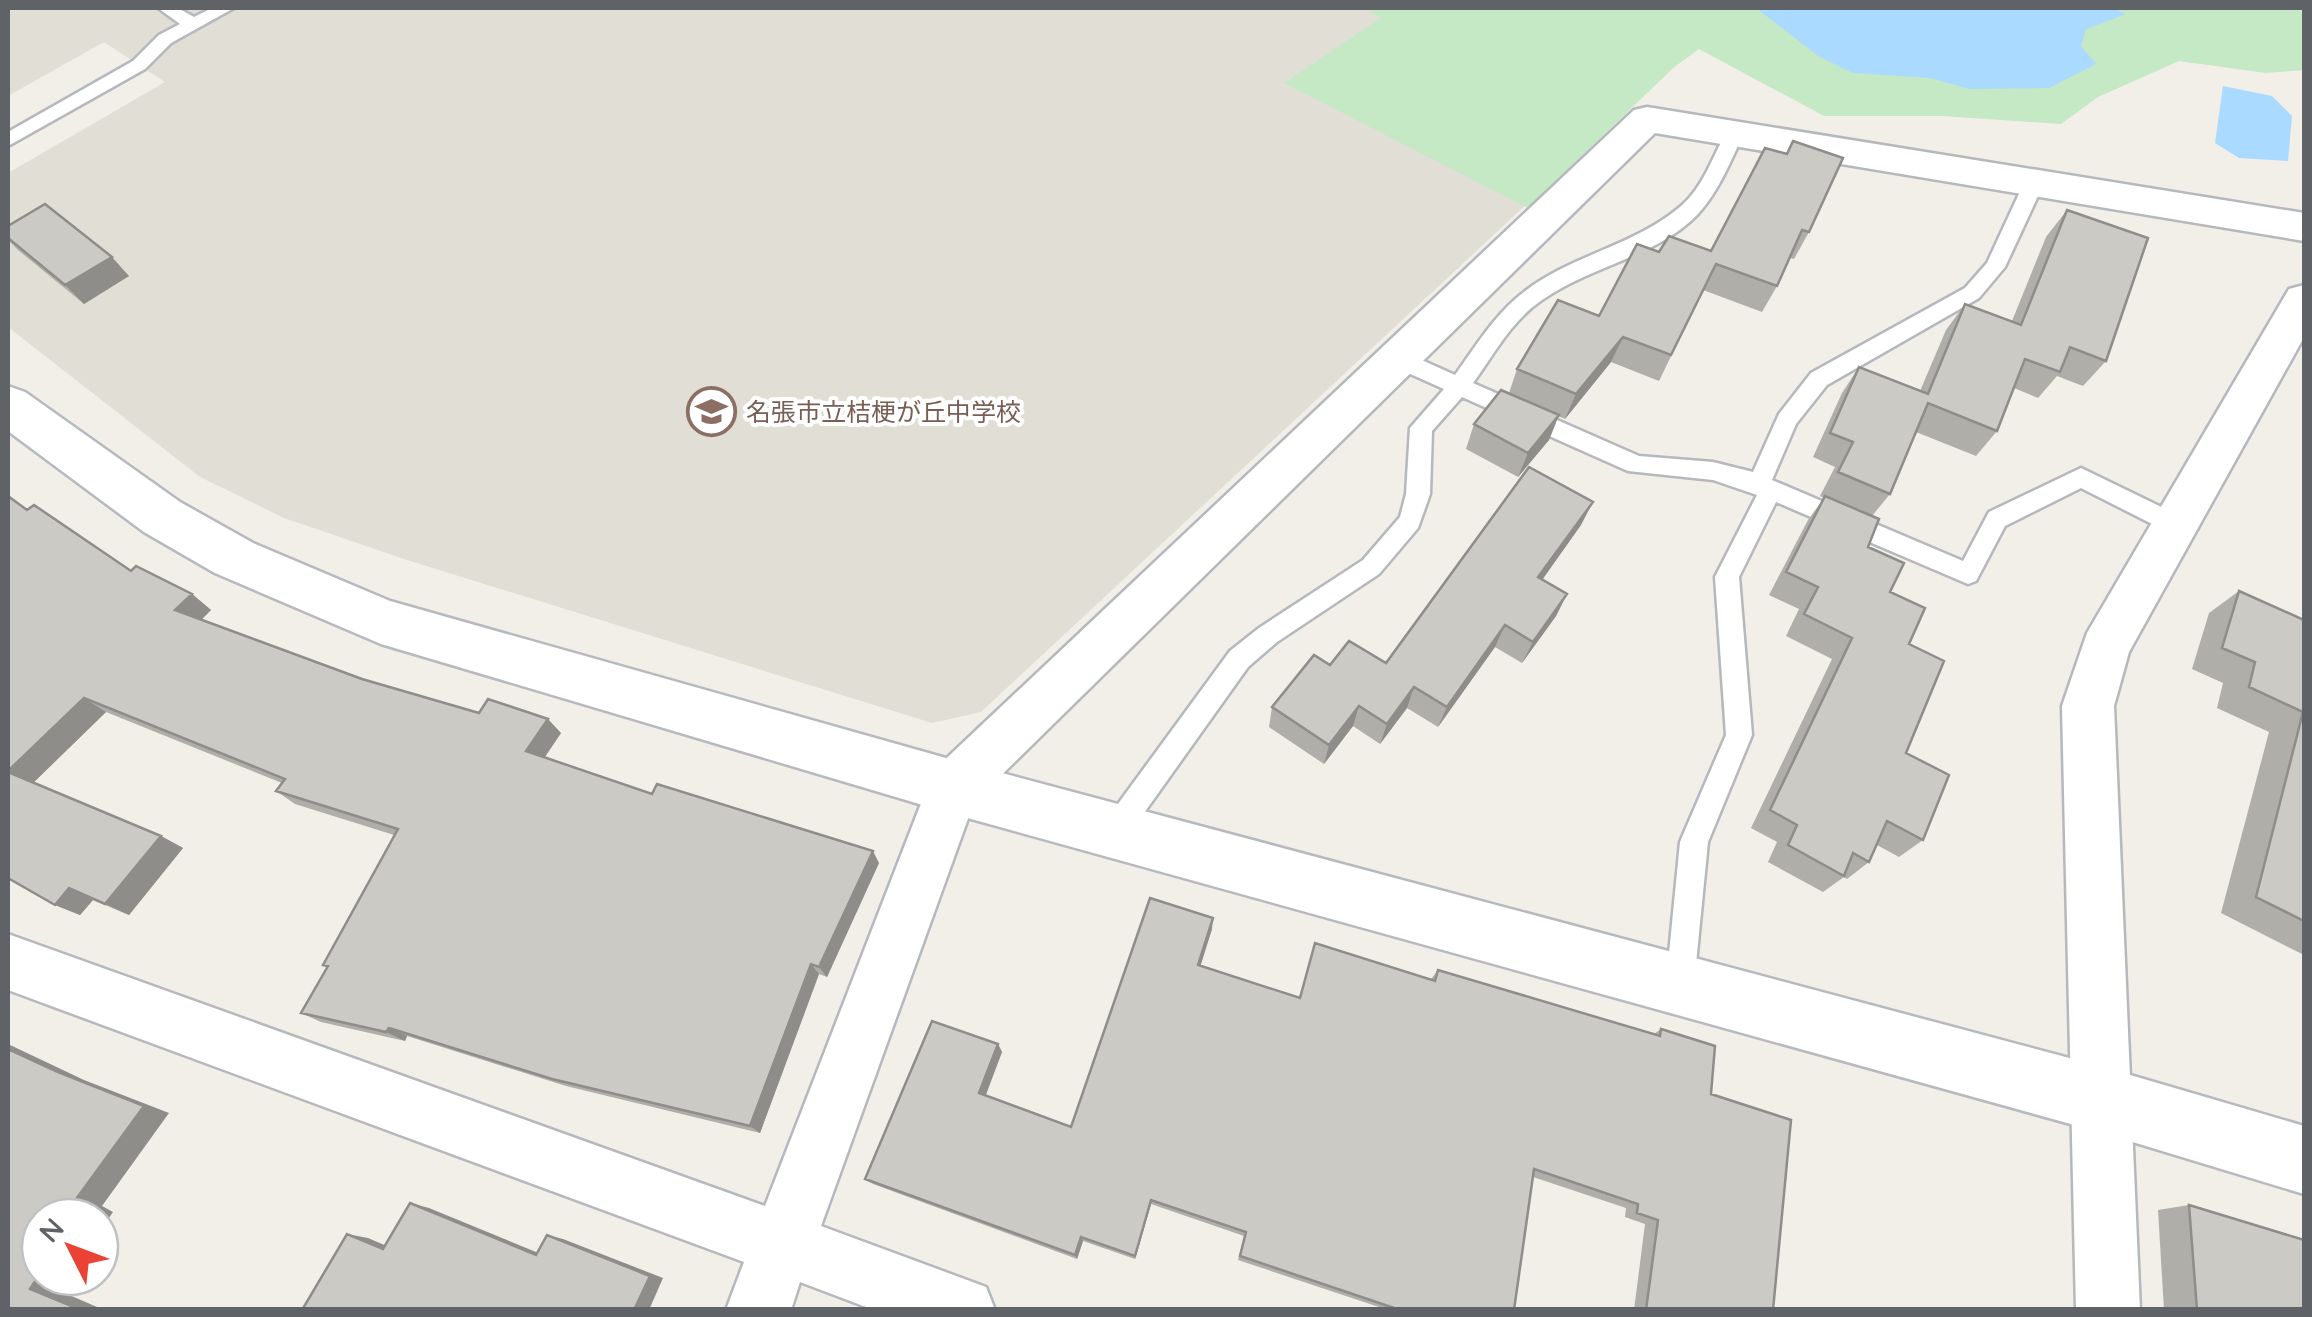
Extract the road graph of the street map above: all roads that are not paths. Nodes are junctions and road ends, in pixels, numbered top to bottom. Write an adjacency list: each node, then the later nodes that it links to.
1 (166, 8): 3 (lane)
2 (225, 8): 3 (lane)
3 (195, 25): 5 (lane)
4 (1735, 133): 6 (street); 9 (street); 10 (lane)
5 (8, 140)
6 (2034, 183): 7 (street); 12 (lane)
7 (2304, 227)
8 (2304, 300): 13 (street)
9 (1398, 359): 10 (lane); 14 (street)
10 (1460, 384): 12 (lane); 15 (lane)
11 (8, 405): 14 (street)
12 (1764, 489): 13 (lane); 17 (lane)
13 (2174, 524): 18 (street)
14 (952, 788): 15 (street); 20 (street)
15 (1114, 832): 17 (street)
16 (8, 962): 20 (street)
17 (1680, 984): 18 (street)
18 (2104, 1100): 19 (street); 23 (street)
19 (2304, 1160)
20 (783, 1245): 21 (street); 22 (street)
21 (758, 1310)
22 (963, 1310)
23 (2108, 1310)

